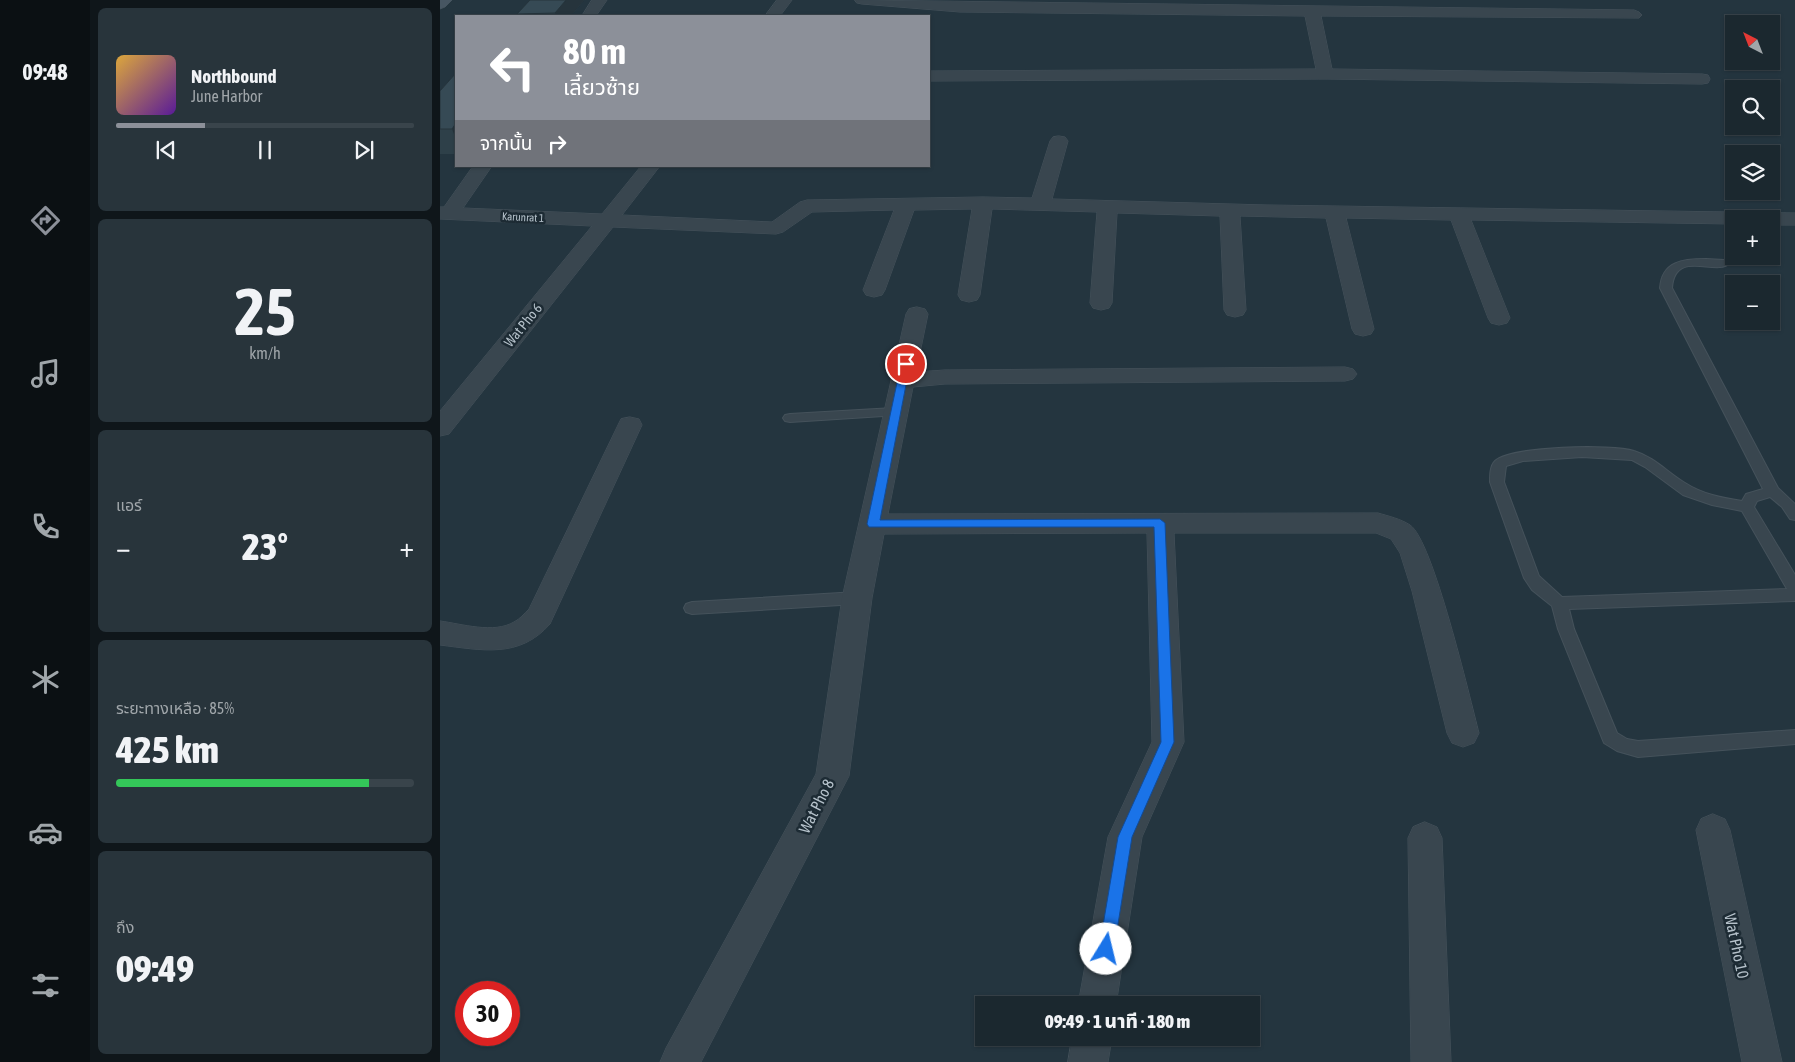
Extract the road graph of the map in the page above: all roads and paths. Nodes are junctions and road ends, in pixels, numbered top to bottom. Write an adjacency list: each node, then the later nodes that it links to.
1 (445, 0): 5 (street)
2 (600, 0): 7 (street)
3 (785, 0): 8 (street)
4 (862, 0): 6 (street)
5 (440, 4)
6 (1312, 11): 9 (street); 10 (street)
7 (590, 15)
8 (773, 15)
9 (1634, 15)
10 (1325, 74): 11 (street); 12 (street)
11 (930, 76)
12 (1702, 79)
13 (1059, 141): 18 (street)
14 (482, 167): 22 (street)
15 (651, 167): 25 (street, Wat Pho 6)
16 (906, 204): 17 (street, Karunrat 1); 25 (street, Karunrat 1); 27 (street)
17 (984, 204): 18 (street, Karunrat 1); 28 (street)
18 (1040, 205): 19 (street, Karunrat 1)
19 (1107, 207): 20 (street, Karunrat 1); 29 (street)
20 (1230, 209): 21 (street, Karunrat 1); 30 (street)
21 (1334, 211): 23 (street, Karunrat 1); 33 (street)
22 (445, 213): 25 (street, Karunrat 1)
23 (1458, 213): 24 (street, Karunrat 1); 32 (street)
24 (1795, 219)
25 (607, 222): 39 (street, Wat Pho 6)
26 (1724, 263): 40 (lane)
27 (874, 290)
28 (969, 295)
29 (1101, 303)
30 (1235, 310)
31 (917, 314): 35 (street, Wat Pho 8)
32 (1499, 318)
33 (1363, 329)
34 (1345, 374): 35 (street)
35 (902, 381): 36 (street, Wat Pho 8)
36 (894, 412): 37 (lane); 44 (street, Wat Pho 8)
37 (790, 418)
38 (630, 425): 50 (street)
39 (440, 428)
40 (1772, 491): 41 (lane); 42 (lane)
41 (1747, 507): 45 (lane); 48 (lane)
42 (1795, 515)
43 (1160, 523): 44 (street); 51 (street); 55 (street)
44 (873, 524): 47 (street, Wat Pho 8)
45 (1795, 589)
46 (1795, 595): 48 (lane)
47 (857, 598): 49 (lane); 57 (street, Wat Pho 8)
48 (1559, 603): 52 (lane)
49 (692, 608)
50 (440, 633)
51 (1463, 733)
52 (1795, 737)
53 (1712, 830): 60 (street, Wat Pho 10)
54 (1425, 838): 59 (street)
55 (1098, 996)
56 (1091, 1046): 58 (street)
57 (680, 1062)
58 (1088, 1062)
59 (1431, 1062)
60 (1762, 1062)

